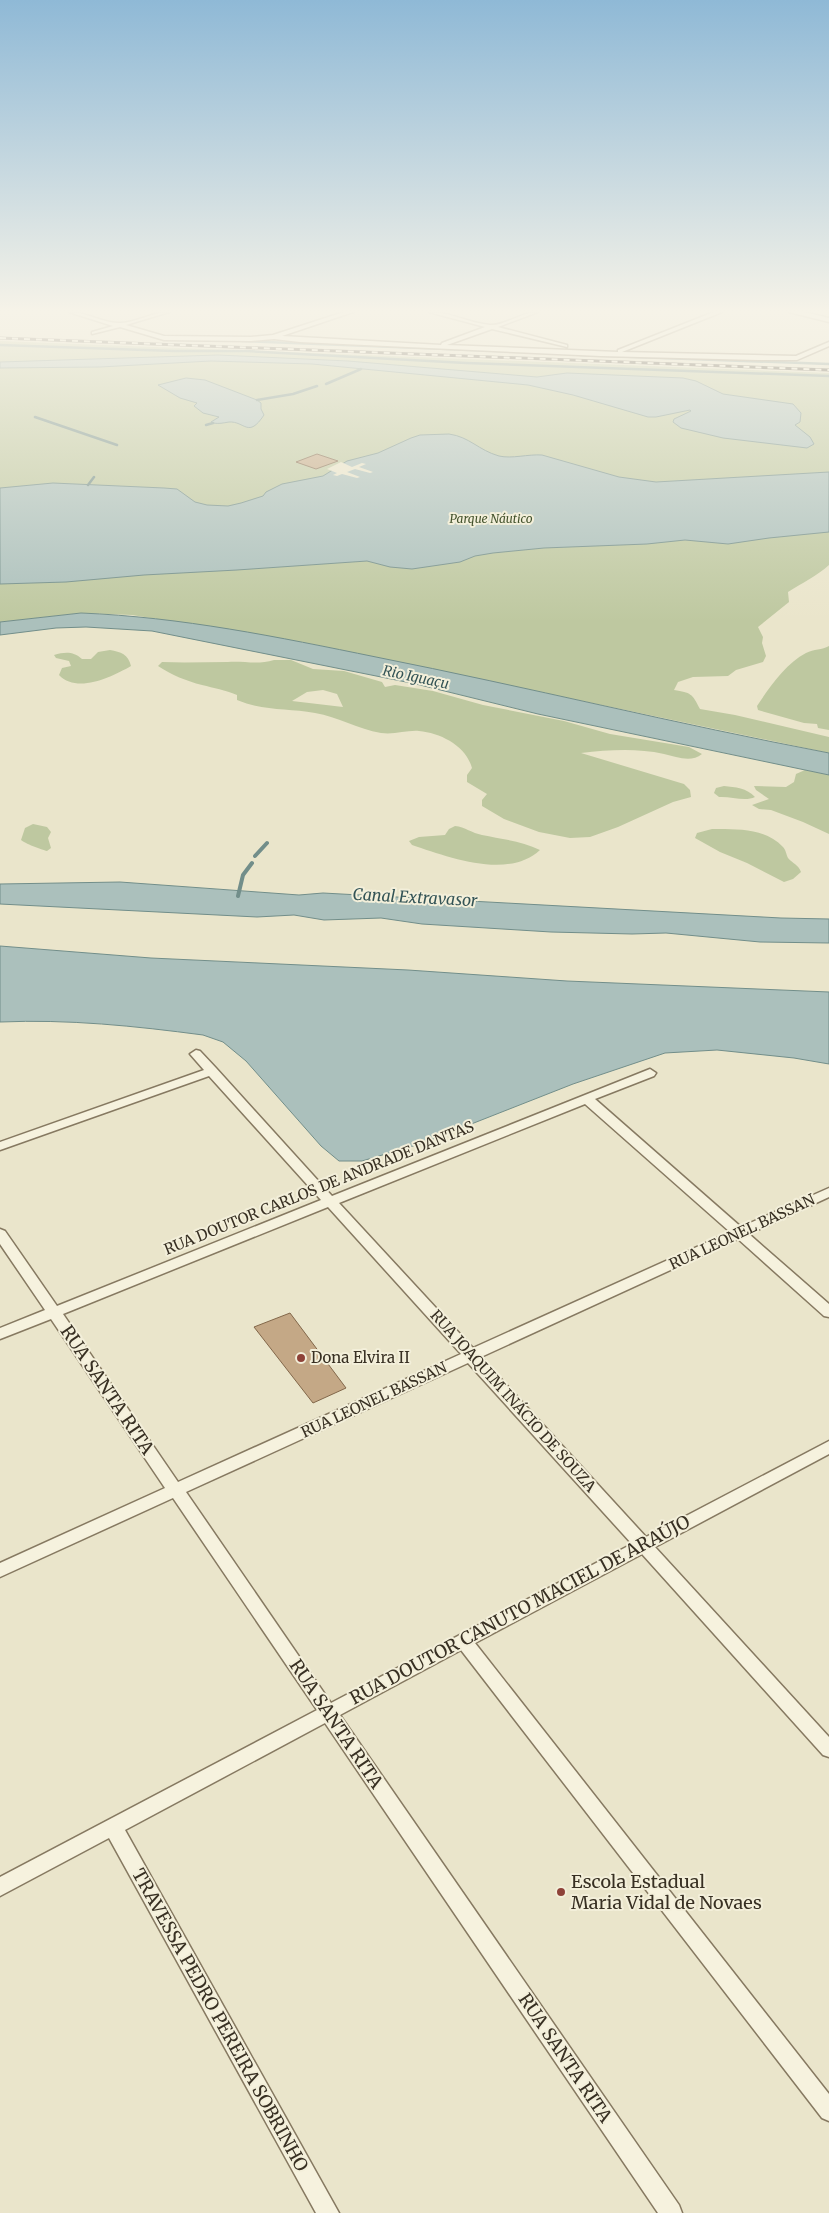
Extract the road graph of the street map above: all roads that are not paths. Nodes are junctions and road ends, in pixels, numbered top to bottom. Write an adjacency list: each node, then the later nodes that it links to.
1 (196, 1054): 2 (street, RUA JOAQUIM INÁCIO DE SOUZA)
2 (212, 1071): 5 (street); 7 (street, RUA JOAQUIM INÁCIO DE SOUZA)
3 (650, 1072): 4 (street, RUA DOUTOR CARLOS DE ANDRADE DANTAS)
4 (586, 1098): 7 (street, RUA DOUTOR CARLOS DE ANDRADE DANTAS); 8 (street)
5 (0, 1146)
6 (829, 1192): 8 (street, RUA LEONEL BASSAN)
7 (330, 1201): 10 (street, RUA DOUTOR CARLOS DE ANDRADE DANTAS); 13 (street, RUA JOAQUIM INÁCIO DE SOUZA)
8 (739, 1233): 11 (street); 13 (street, RUA LEONEL BASSAN)
9 (0, 1234): 10 (street, RUA SANTA RITA)
10 (54, 1312): 12 (street, RUA DOUTOR CARLOS DE ANDRADE DANTAS); 15 (street, RUA SANTA RITA)
11 (829, 1312)
12 (0, 1334)
13 (471, 1355): 15 (street, RUA LEONEL BASSAN); 16 (street, RUA JOAQUIM INÁCIO DE SOUZA)
14 (829, 1447): 16 (street, RUA DOUTOR CANUTO MACIEL DE ARAÚJO)
15 (175, 1490): 17 (street, RUA LEONEL BASSAN); 19 (street, RUA SANTA RITA)
16 (644, 1545): 18 (street, RUA DOUTOR CANUTO MACIEL DE ARAÚJO); 20 (street, RUA JOAQUIM INÁCIO DE SOUZA)
17 (0, 1570)
18 (464, 1641): 19 (street, RUA DOUTOR CANUTO MACIEL DE ARAÚJO); 23 (street)
19 (328, 1712): 21 (street, RUA DOUTOR CANUTO MACIEL DE ARAÚJO); 25 (street, RUA SANTA RITA)
20 (829, 1749)
21 (113, 1827): 22 (street, RUA DOUTOR CANUTO MACIEL DE ARAÚJO); 24 (street, TRAVESSA PEDRO PEREIRA SOBRINHO)
22 (0, 1887)
23 (829, 2111)
24 (328, 2213)
25 (671, 2213)

